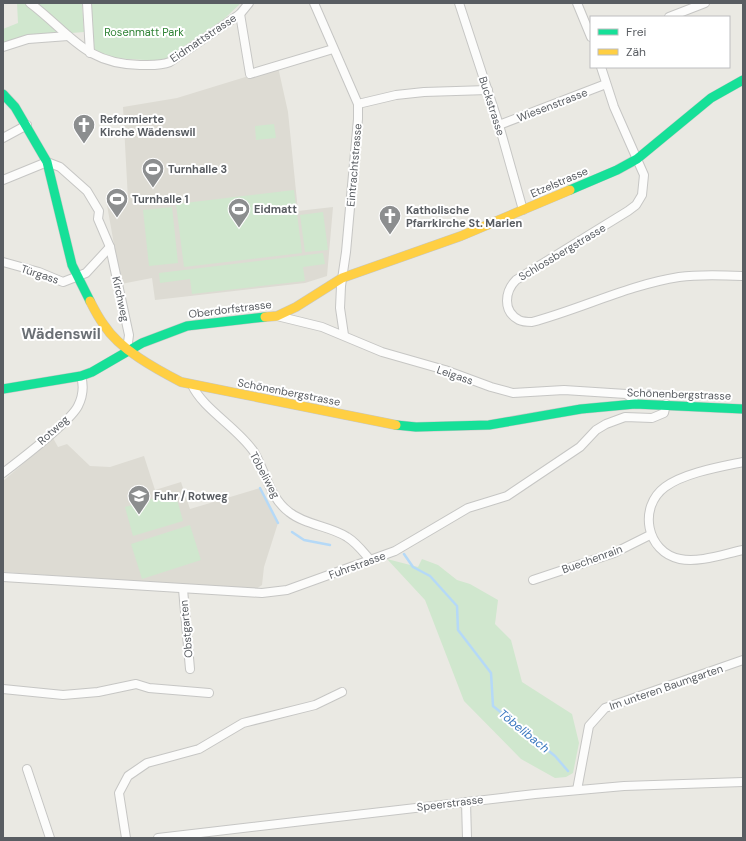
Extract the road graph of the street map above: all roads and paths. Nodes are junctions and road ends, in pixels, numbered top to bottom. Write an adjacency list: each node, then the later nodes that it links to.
1 (30, 3): 11 (street, Eidmattstrasse)
2 (87, 3): 14 (street)
3 (249, 3): 8 (street, Eidmattstrasse)
4 (314, 3): 13 (street, Eintrachtstrasse)
5 (459, 3): 18 (street, Buckstrasse)
6 (577, 3): 10 (street)
7 (704, 3): 9 (street)
8 (240, 14): 13 (street); 14 (street, Eidmattstrasse)
9 (672, 16)
10 (590, 35)
11 (68, 36): 12 (street); 14 (street, Eidmattstrasse)
12 (3, 47)
13 (332, 49): 20 (street, Eintrachtstrasse)
14 (90, 53)
15 (601, 68): 17 (street, Schlossbergstrasse)
16 (743, 80): 24 (street, Etzelstrasse)
17 (606, 84): 22 (street, Wiesenstrasse); 24 (street, Schlossbergstrasse)
18 (488, 90): 20 (street); 22 (street, Buckstrasse)
19 (3, 94): 21 (street, Schönenbergstrasse)
20 (358, 104): 32 (street, Eintrachtstrasse)
21 (27, 125): 23 (street); 25 (street, Schönenbergstrasse)
22 (499, 125): 27 (street, Buckstrasse)
23 (3, 138)
24 (637, 159): 27 (street, Etzelstrasse); 30 (street, Schlossbergstrasse)
25 (47, 162): 26 (street); 28 (street, Kirchweg); 31 (street, Schönenbergstrasse)
26 (3, 180)
27 (523, 210): 32 (street, Etzelstrasse)
28 (110, 247): 31 (street); 35 (street, Kirchweg)
29 (3, 262): 31 (street, Türgass)
30 (743, 276)
31 (77, 277): 35 (street, Schönenbergstrasse)
32 (342, 278): 33 (street, Oberdorfstrasse); 34 (street, Eintrachtstrasse)
33 (277, 316): 34 (street, Leigass); 35 (street, Oberdorfstrasse)
34 (344, 335): 39 (street, Leigass)
35 (127, 350): 36 (street, Oberdorfstrasse); 37 (street, Schönenbergstrasse)
36 (81, 376): 38 (street, Oberdorfstrasse); 43 (street, Rotweg)
37 (192, 385): 39 (street, Schönenbergstrasse); 46 (street, Töbeliweg)
38 (3, 389)
39 (635, 404): 40 (street, Schönenbergstrasse)
40 (666, 404): 41 (street, Schönenbergstrasse); 46 (street, Fuhrstrasse)
41 (743, 409)
42 (743, 462): 44 (street)
43 (3, 473)
44 (650, 535): 45 (street); 48 (street, Buechenrain)
45 (743, 550)
46 (371, 561): 49 (street, Fuhrstrasse)
47 (3, 577): 49 (street, Fuhrstrasse)
48 (533, 580)
49 (182, 589): 51 (street, Obstgarten)
50 (743, 660): 57 (street, Im unteren Baumgarten)
51 (190, 669)
52 (3, 689): 54 (street)
53 (342, 692): 60 (street)
54 (209, 693)
55 (27, 769): 59 (street)
56 (743, 782): 57 (street, Speerstrasse)
57 (577, 790): 58 (street, Speerstrasse)
58 (466, 802): 61 (street, Speerstrasse); 62 (street)
59 (50, 838)
60 (126, 838)
61 (158, 838)
62 (467, 838)

